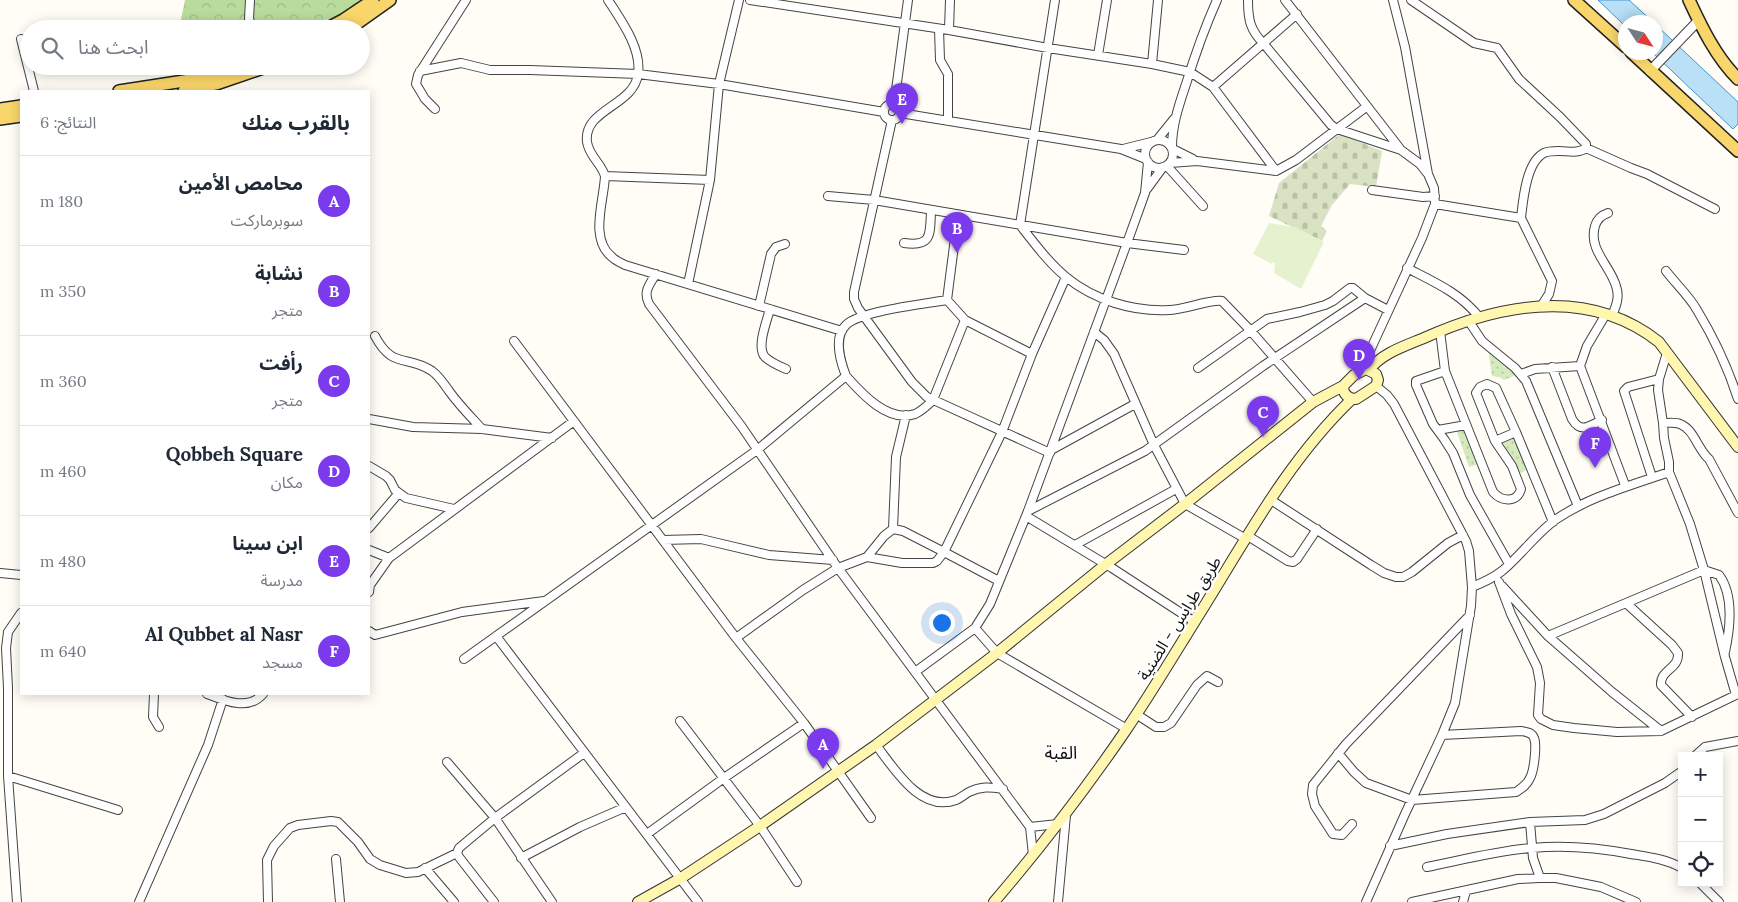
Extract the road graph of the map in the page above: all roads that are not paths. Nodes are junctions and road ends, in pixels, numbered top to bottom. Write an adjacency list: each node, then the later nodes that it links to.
1 (250, 0): 22 (street)
2 (373, 0): 23 (main road)
3 (390, 0): 24 (main road)
4 (466, 0): 38 (street)
5 (608, 0): 40 (street)
6 (739, 0): 45 (street)
7 (750, 0): 26 (street)
8 (908, 0): 26 (street)
9 (950, 0): 28 (street)
10 (1055, 0): 32 (street)
11 (1107, 0): 33 (street)
12 (1158, 0): 36 (street)
13 (1217, 0): 39 (street)
14 (1248, 0): 31 (street)
15 (1285, 0): 21 (street)
16 (1392, 0): 75 (street)
17 (1411, 0): 67 (street)
18 (1574, 0): 30 (main road)
19 (1586, 0): 29 (main road)
20 (1689, 0): 25 (main road)
21 (1296, 14): 31 (street); 52 (street)
22 (248, 20)
23 (343, 20)
24 (362, 20)
25 (1698, 21): 37 (street); 44 (main road)
26 (906, 24): 27 (street); 50 (street)
27 (939, 29): 28 (street); 61 (street)
28 (949, 30): 32 (street)
29 (1618, 30)
30 (1618, 40)
31 (1264, 44): 46 (street); 62 (street)
32 (1048, 48): 33 (street); 63 (street)
33 (1098, 55): 36 (street)
34 (1645, 60): 37 (main road)
35 (1650, 60): 37 (main road)
36 (1152, 64): 39 (street)
37 (1656, 66): 65 (main road); 70 (main road)
38 (420, 71): 40 (street); 53 (street)
39 (1190, 72): 46 (street); 57 (street)
40 (638, 74): 45 (street); 76 (street)
41 (30, 75): 47 (street)
42 (210, 75): 48 (main road)
43 (242, 75): 49 (main road)
44 (1738, 79)
45 (719, 84): 55 (street); 77 (street)
46 (1213, 87): 74 (street)
47 (34, 90)
48 (126, 90)
49 (189, 90)
50 (894, 105): 55 (street); 56 (street)
51 (20, 106): 54 (main road)
52 (1366, 106): 62 (street); 69 (street)
53 (436, 108)
54 (0, 109)
55 (884, 112): 60 (street)
56 (900, 114): 60 (street); 61 (street)
57 (1176, 115): 64 (street); 66 (street)
58 (20, 116): 59 (main road)
59 (0, 119)
60 (892, 120): 81 (street)
61 (948, 121): 63 (street)
62 (1337, 129): 69 (street); 74 (street)
63 (1035, 135): 68 (street); 89 (street)
64 (1155, 141): 66 (street); 68 (street); 72 (street)
65 (1738, 141)
66 (1172, 148): 71 (street); 73 (street)
67 (1586, 148): 84 (street); 88 (street)
68 (1121, 149): 72 (street)
69 (1400, 150): 75 (street)
70 (1738, 151)
71 (1197, 160): 73 (street); 74 (street)
72 (1147, 161): 73 (street); 79 (street)
73 (1167, 165): 79 (street); 83 (street)
74 (1276, 171)
75 (1428, 174): 82 (street)
76 (605, 176): 77 (street); 96 (street)
77 (710, 180): 98 (street)
78 (1372, 190): 82 (street)
79 (1145, 193): 91 (street)
80 (828, 196): 81 (street)
81 (874, 200): 85 (street); 106 (street)
82 (1435, 200): 88 (street); 94 (street)
83 (1203, 206)
84 (1715, 208)
85 (931, 210): 87 (street); 90 (street)
86 (1608, 213): 107 (street)
87 (958, 215): 89 (street); 100 (street)
88 (1521, 218): 102 (street)
89 (1020, 225): 91 (street); 97 (street)
90 (904, 242)
91 (1127, 243): 93 (street); 101 (street)
92 (785, 244): 103 (street)
93 (1184, 250)
94 (1407, 268): 105 (street); 108 (street)
95 (1666, 271): 132 (street)
96 (656, 274): 98 (street); 150 (street)
97 (1066, 277): 101 (street); 118 (street)
98 (688, 284): 103 (street)
99 (1364, 298): 105 (street); 111 (street); 119 (street)
100 (947, 300): 106 (street); 109 (street)
101 (1106, 301): 111 (street); 114 (street)
102 (1542, 305): 107 (main road); 108 (main road)
103 (759, 306): 104 (street)
104 (770, 309): 112 (street); 123 (street)
105 (1388, 310): 124 (street)
106 (865, 315): 112 (street); 133 (street)
107 (1609, 315): 117 (main road); 120 (street)
108 (1479, 318): 110 (main road)
109 (965, 320): 118 (street); 133 (street)
110 (1468, 320): 113 (main road); 126 (street)
111 (1250, 330): 119 (street); 122 (street)
112 (842, 331): 127 (street)
113 (1440, 331): 124 (main road); 125 (street)
114 (1094, 332): 135 (street); 151 (street)
115 (375, 336): 142 (street)
116 (514, 341): 139 (street)
117 (1667, 353): 128 (street); 149 (main road)
118 (1032, 354): 144 (street)
119 (1275, 358): 134 (street); 148 (street)
120 (1580, 366): 121 (street); 138 (street)
121 (1552, 367): 126 (street); 138 (street)
122 (1198, 368)
123 (786, 369)
124 (1368, 370): 129 (main road); 130 (main road)
125 (1445, 371): 141 (street); 143 (street)
126 (1521, 374): 162 (street)
127 (846, 376): 136 (street); 150 (street)
128 (1659, 379): 140 (street); 155 (street)
129 (1343, 386): 131 (main road); 134 (main road)
130 (1376, 386): 131 (main road); 171 (street)
131 (1352, 399): 160 (main road, طريق طرابس - الضنية)
132 (1738, 399)
133 (933, 400): 136 (street); 144 (street)
134 (1313, 402): 161 (main road)
135 (1135, 404): 148 (street); 151 (street)
136 (906, 415): 169 (street)
137 (370, 419): 142 (street)
138 (1602, 420): 157 (street)
139 (574, 421): 146 (street); 167 (street)
140 (1664, 423): 153 (street); 164 (street)
141 (1466, 425): 143 (street); 156 (street)
142 (482, 429): 146 (street)
143 (1438, 430): 180 (street)
144 (1002, 432): 151 (street); 176 (street)
145 (1516, 432): 147 (street); 147 (street); 154 (street)
146 (552, 438): 163 (street)
147 (1495, 441): 156 (street)
148 (1154, 445): 158 (street); 165 (street)
149 (1738, 447)
150 (757, 450): 167 (street); 179 (street)
151 (1050, 451): 165 (street)
152 (370, 467): 159 (street)
153 (1668, 472): 155 (street); 183 (street)
154 (1533, 476): 156 (street); 166 (street)
155 (1652, 478): 157 (street)
156 (1518, 482)
157 (1625, 485): 162 (street)
158 (1176, 488): 161 (street); 174 (street)
159 (398, 494): 163 (street); 168 (street)
160 (1271, 500): 170 (street); 172 (main road, طريق طرابس - الضنية)
161 (1185, 504): 172 (street); 181 (main road)
162 (1578, 506): 166 (street)
163 (454, 509): 178 (street)
164 (1738, 513)
165 (1027, 514): 174 (street); 186 (street)
166 (1553, 522): 180 (street)
167 (652, 525): 173 (street); 190 (street)
168 (370, 527)
169 (893, 528): 176 (street); 177 (street)
170 (1317, 529): 171 (street); 172 (street)
171 (1463, 535): 189 (street)
172 (1247, 537): 194 (main road, طريق طرابس - الضنية)
173 (663, 540): 179 (street); 199 (street)
174 (1075, 545): 181 (street)
175 (370, 550): 178 (street)
176 (944, 552): 177 (street); 186 (street)
177 (867, 557): 182 (street)
178 (389, 558): 188 (street)
179 (833, 560): 182 (street)
180 (1509, 564): 187 (street)
181 (1105, 565): 194 (street); 200 (main road)
182 (838, 568): 199 (street); 203 (street)
183 (1704, 570): 191 (street); 201 (street); 201 (street)
184 (0, 573): 185 (street)
185 (20, 575)
186 (999, 580): 195 (street)
187 (1496, 580): 189 (street); 198 (street); 217 (street)
188 (370, 585)
189 (1472, 587): 193 (street)
190 (548, 600): 196 (street); 197 (street)
191 (1626, 603): 198 (street); 212 (street)
192 (20, 614): 227 (street)
193 (1470, 615): 218 (street); 223 (street)
194 (1195, 622): 211 (main road, طريق طرابس - الضنية)
195 (976, 628): 200 (street); 203 (street)
196 (370, 632)
197 (496, 636): 202 (street); 222 (street)
198 (1548, 636): 217 (street)
199 (736, 638): 214 (street)
200 (997, 653): 210 (main road); 216 (street)
201 (1724, 657): 208 (street)
202 (464, 659)
203 (916, 672): 210 (street)
204 (1218, 682): 211 (street)
205 (154, 695): 215 (street)
206 (210, 695): 209 (street)
207 (262, 695): 209 (street)
208 (1737, 698): 212 (street)
209 (223, 699): 257 (street)
210 (937, 700): 220 (main road); 229 (street)
211 (1136, 714): 216 (main road, طريق طرابس - الضنية)
212 (1692, 717): 217 (street)
213 (680, 721): 228 (street)
214 (804, 723): 225 (street); 228 (street)
215 (159, 727)
216 (1127, 729): 233 (main road, طريق طرابس - الضنية)
217 (1661, 731)
218 (1442, 735): 230 (street); 230 (street)
219 (1738, 741): 221 (street)
220 (876, 745): 225 (main road); 229 (street)
221 (1699, 752)
222 (584, 753): 231 (street); 234 (street)
223 (1338, 753): 230 (street); 238 (street)
224 (447, 762): 234 (street)
225 (838, 772): 235 (street); 239 (main road)
226 (1678, 774): 236 (street)
227 (8, 776): 232 (street); 256 (street)
228 (724, 778): 239 (street); 241 (street)
229 (1003, 789): 240 (street)
230 (1412, 800): 242 (street)
231 (626, 807): 241 (street); 246 (street)
232 (118, 810)
233 (1066, 815): 237 (main road, طريق طرابس - الضنية); 266 (street)
234 (495, 818): 244 (street); 246 (street)
235 (871, 818)
236 (1530, 822): 242 (street); 243 (street)
237 (1058, 824): 240 (street); 245 (main road, طريق طرابس - الضنية)
238 (1352, 824)
239 (760, 826): 251 (main road); 253 (street)
240 (1030, 827): 245 (street)
241 (646, 834): 251 (street)
242 (1390, 846): 267 (street)
243 (1532, 848): 248 (street); 249 (street); 252 (street)
244 (457, 853): 250 (street); 261 (street)
245 (1033, 855): 265 (main road, طريق طرابس - الضنية)
246 (521, 858): 262 (street)
247 (336, 859): 259 (street)
248 (1427, 866)
249 (1678, 866)
250 (425, 868): 258 (street); 260 (street)
251 (681, 878): 263 (main road); 264 (street)
252 (1540, 878): 255 (street); 270 (street)
253 (797, 882)
254 (1704, 887): 271 (street)
255 (1466, 890): 268 (street); 269 (street)
256 (17, 902)
257 (139, 902)
258 (268, 902)
259 (340, 902)
260 (454, 902)
261 (494, 902)
262 (552, 902)
263 (638, 902)
264 (698, 902)
265 (994, 902)
266 (1058, 902)
267 (1366, 902)
268 (1412, 902)
269 (1463, 902)
270 (1636, 902)
271 (1719, 902)

